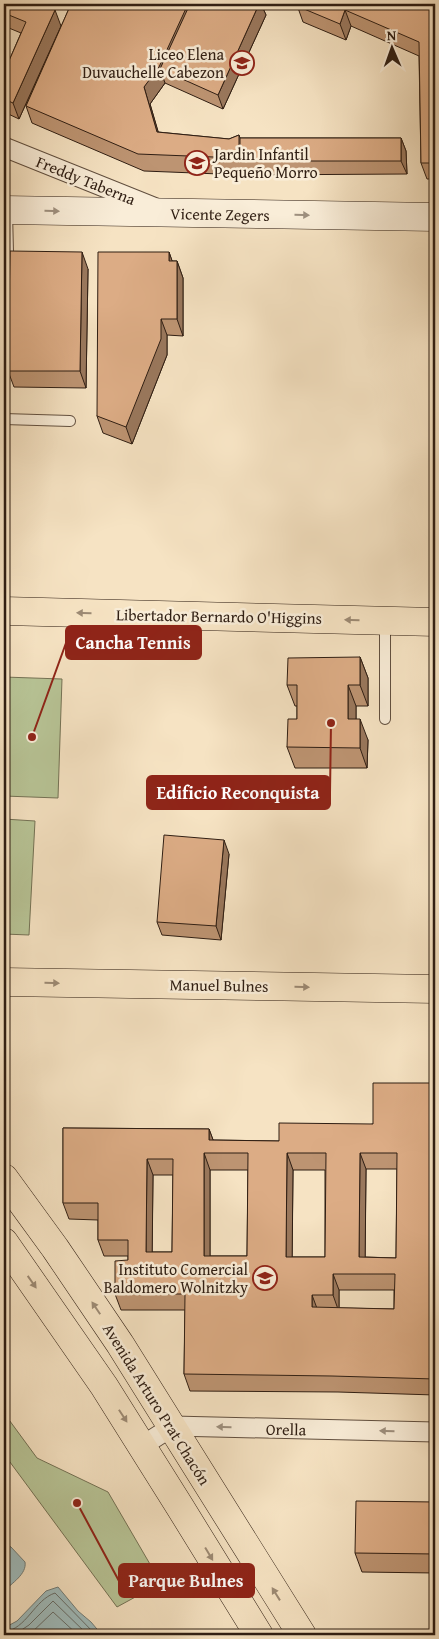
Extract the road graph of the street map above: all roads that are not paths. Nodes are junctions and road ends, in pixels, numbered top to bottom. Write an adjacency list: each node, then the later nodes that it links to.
1 (4, 147): 3 (street, Freddy Taberna)
2 (5, 210): 3 (street, Vicente Zegers, one-way to 3); 5 (lane)
3 (169, 213): 4 (street, Vicente Zegers, one-way to 4)
4 (435, 217)
5 (4, 354)
6 (4, 419): 7 (lane)
7 (70, 421)
8 (4, 611): 9 (main road, Libertador Bernardo O'Higgins, one-way to 8)
9 (385, 621): 10 (main road, Libertador Bernardo O'Higgins); 11 (lane)
10 (435, 622)
11 (385, 719)
12 (4, 982): 13 (main road, Manuel Bulnes, one-way to 13)
13 (435, 989)
14 (4, 1178): 16 (main road, Avenida Arturo Prat Chacón, one-way to 14)
15 (4, 1242): 18 (main road, one-way to 18)
16 (173, 1426): 17 (street, Orella, one-way to 16); 18 (street); 20 (main road, Avenida Arturo Prat Chacón, one-way to 16)
17 (435, 1432)
18 (142, 1446): 19 (main road, one-way to 19)
19 (259, 1635)
20 (302, 1635)

